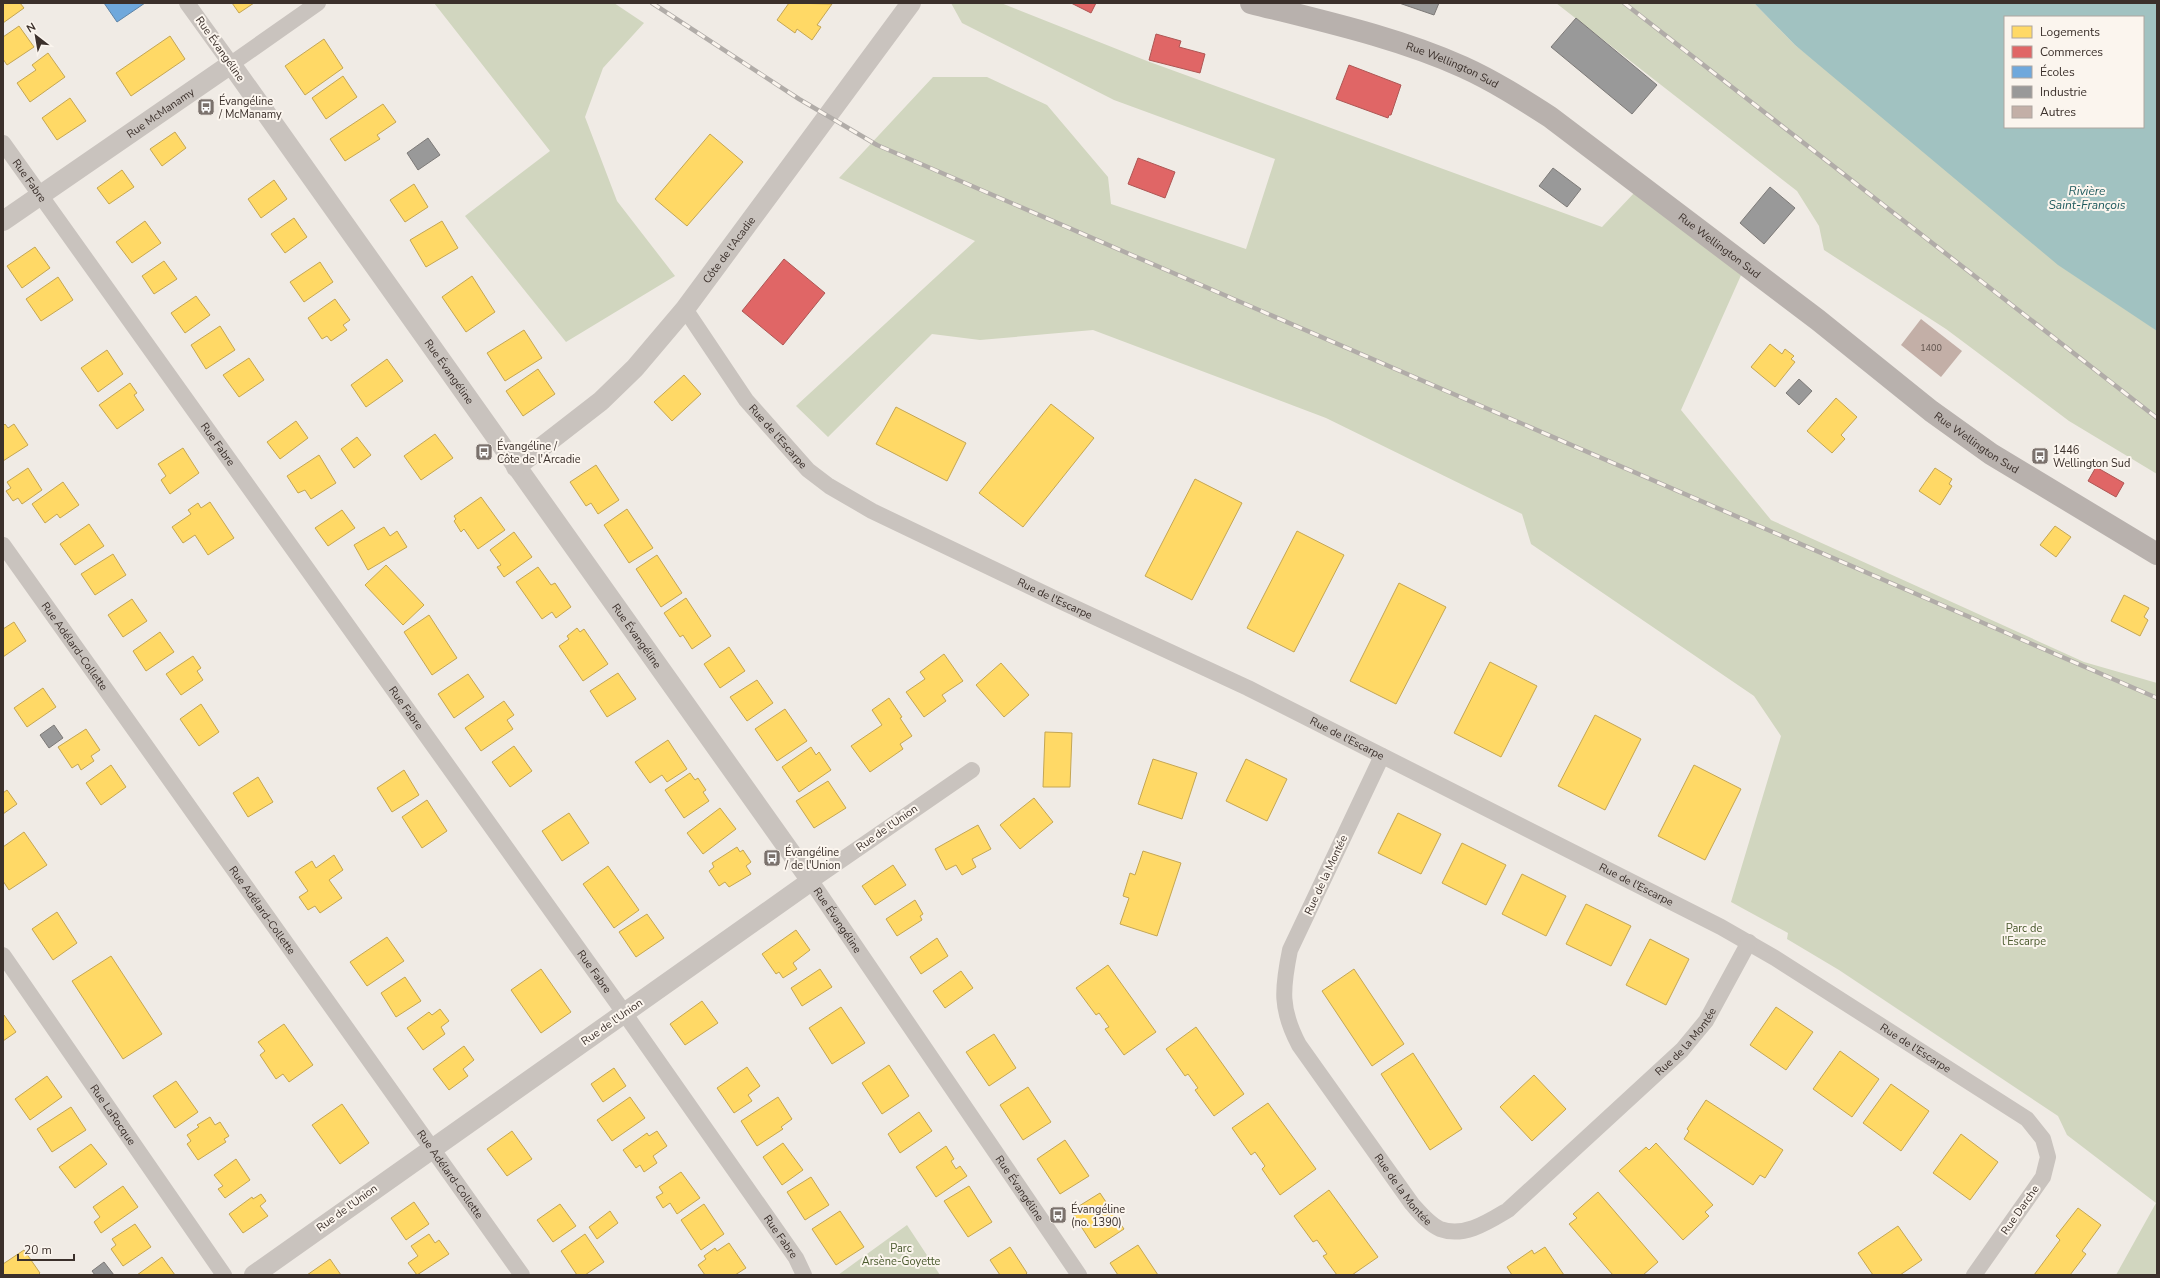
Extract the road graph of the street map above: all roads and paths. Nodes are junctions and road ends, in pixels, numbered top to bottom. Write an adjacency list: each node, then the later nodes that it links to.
1 (187, 3): 5 (street, Rue Évangéline)
2 (318, 3): 5 (street, Rue McManamy)
3 (1251, 3): 12 (main road, Rue Wellington Sud)
4 (908, 4): 9 (street, Côte de l'Acadie)
5 (230, 64): 7 (street, Rue McManamy); 10 (street, Rue Évangéline)
6 (3, 144): 7 (street, Rue Fabre)
7 (40, 195): 8 (street, Rue McManamy); 18 (street, Rue Fabre)
8 (3, 221)
9 (685, 309): 10 (street, Côte de l'Acadie); 13 (street, Rue de l'Escarpe)
10 (516, 467): 15 (street, Rue Évangéline)
11 (3, 545): 20 (street, Rue Adélard-Collette)
12 (2157, 554)
13 (1382, 756): 16 (street, Rue de l'Escarpe); 16 (street, Rue de la Montée)
14 (972, 770): 15 (street, Rue de l'Union)
15 (811, 881): 18 (street, Rue de l'Union); 25 (street, Rue Évangéline)
16 (1749, 942): 19 (street, Rue de l'Escarpe)
17 (3, 955): 21 (street, Rue LaRocque)
18 (625, 1014): 20 (street, Rue de l'Union); 24 (street, Rue Fabre)
19 (2043, 1139): 26 (street, Rue Darche)
20 (432, 1148): 22 (street, Rue de l'Union); 23 (street, Rue Adélard-Collette)
21 (224, 1275)
22 (254, 1275)
23 (522, 1275)
24 (804, 1275)
25 (1079, 1275)
26 (1974, 1275)

